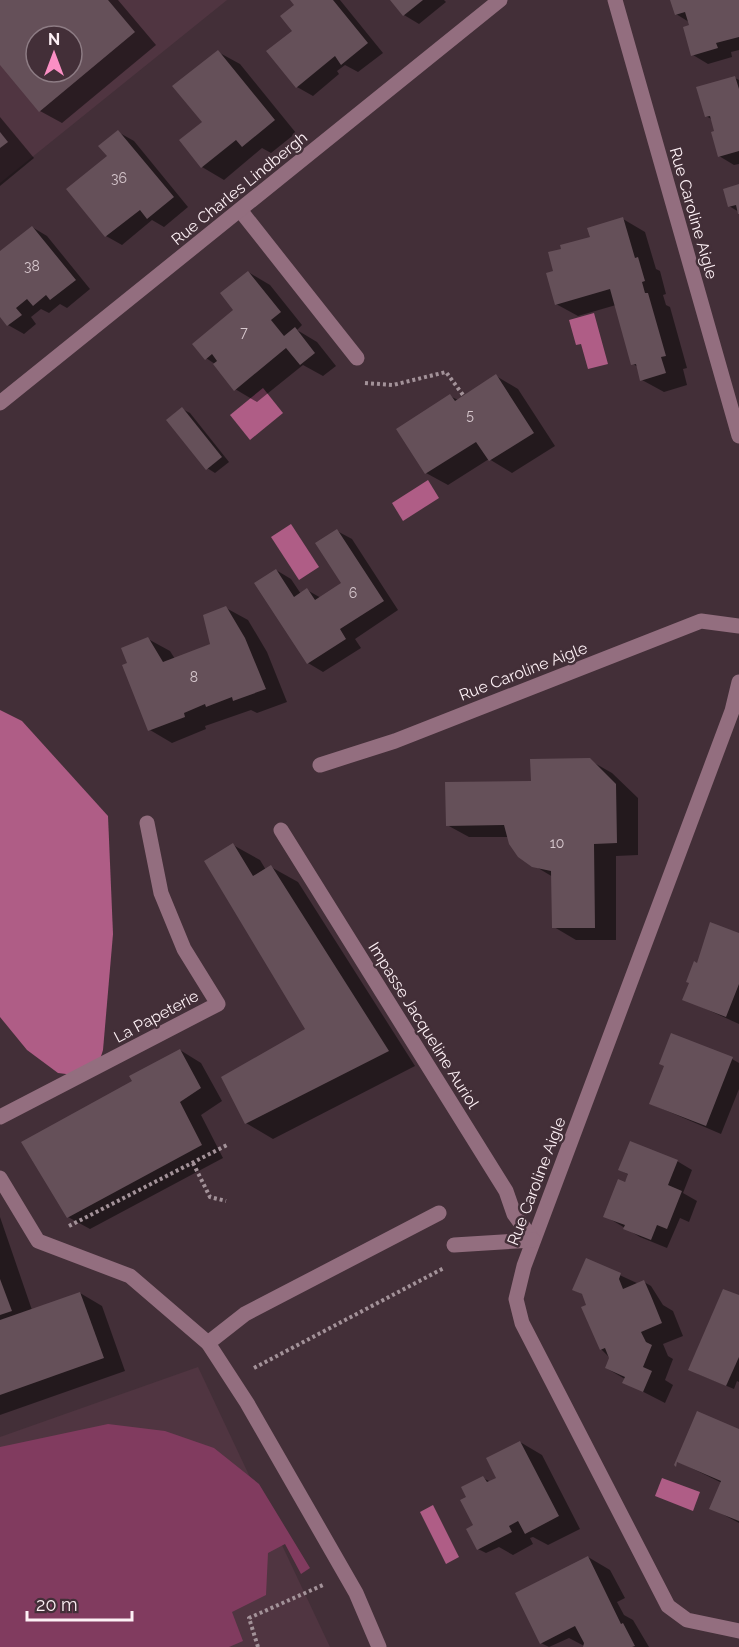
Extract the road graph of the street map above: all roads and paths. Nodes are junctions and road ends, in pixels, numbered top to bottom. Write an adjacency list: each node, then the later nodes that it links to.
1 (500, 0): 3 (street, Rue Charles Lindbergh)
2 (615, 0): 8 (street, Rue Caroline Aigle)
3 (240, 210): 4 (street); 7 (street, Rue Charles Lindbergh)
4 (357, 358)
5 (364, 382): 6 (path)
6 (463, 395)
7 (0, 403)
8 (739, 436)
9 (739, 626): 11 (street, Rue Caroline Aigle)
10 (739, 682): 20 (street, Rue Caroline Aigle)
11 (320, 765)
12 (147, 823): 14 (street, La Papeterie)
13 (282, 830): 20 (street, Impasse Jacqueline Auriol)
14 (0, 1117)
15 (227, 1145): 16 (path)
16 (193, 1163): 18 (path); 21 (path)
17 (0, 1178): 21 (street)
18 (226, 1201)
19 (439, 1213): 23 (street)
20 (533, 1240): 22 (street); 26 (street, Rue Caroline Aigle)
21 (38, 1241): 23 (street)
22 (454, 1245): 24 (path)
23 (208, 1343): 24 (street)
24 (232, 1379): 25 (street)
25 (346, 1575): 27 (path); 28 (street)
26 (739, 1631)
27 (258, 1647)
28 (379, 1647)

